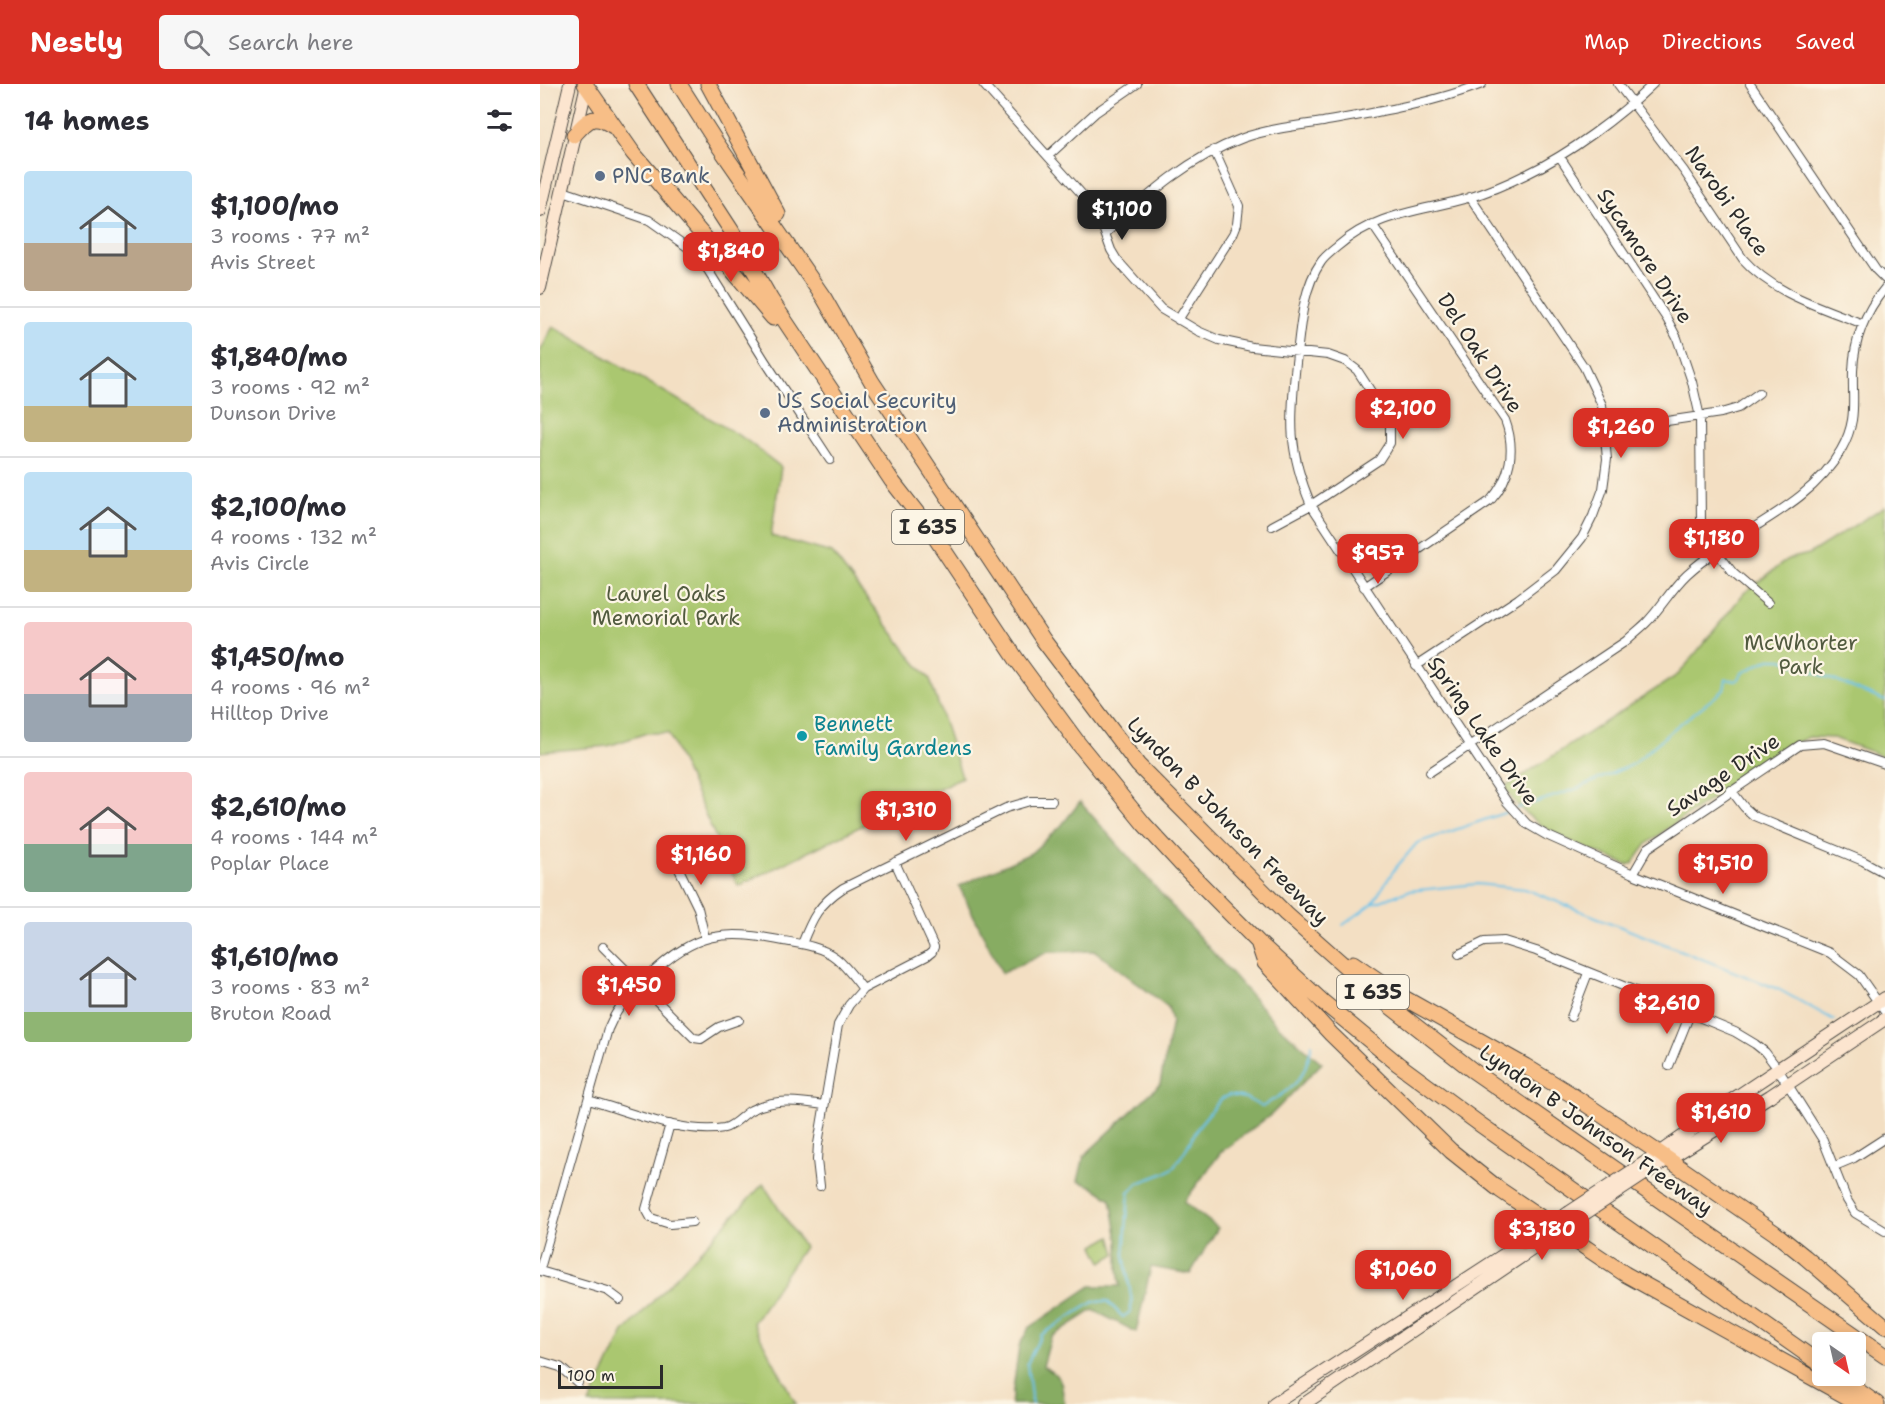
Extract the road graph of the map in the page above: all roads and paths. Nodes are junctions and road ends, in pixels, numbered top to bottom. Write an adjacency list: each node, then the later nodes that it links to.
1 (570, 84): 15 (main road)
2 (636, 84): 35 (highway, I 635)
3 (679, 84): 29 (highway, Lyndon B Johnson Freeway / I 635)
4 (708, 84): 29 (highway)
5 (984, 84): 18 (street)
6 (1137, 84): 18 (street)
7 (1482, 84): 17 (street)
8 (1618, 84): 12 (street, Narobi Place)
9 (1653, 84): 12 (street, Spring Lake Drive)
10 (1750, 84): 26 (street)
11 (586, 85): 13 (highway); 14 (main road)
12 (1631, 102): 19 (street, Spring Lake Drive); 31 (street, Narobi Place)
13 (614, 127): 14 (highway); 35 (highway)
14 (574, 135): 21 (main road)
15 (555, 142): 16 (main road); 20 (main road)
16 (540, 150)
17 (1214, 150): 25 (street); 30 (street)
18 (1048, 156): 25 (street)
19 (1560, 157): 22 (street, Spring Lake Drive); 34 (street, Sycamore Drive)
20 (542, 180): 21 (main road); 23 (main road)
21 (563, 191): 27 (main road); 37 (street)
22 (1470, 197): 24 (street, Spring Lake Drive); 36 (street)
23 (540, 211)
24 (1372, 224): 32 (street, Spring Lake Drive); 41 (street, Del Oak Drive)
25 (1106, 233): 30 (street)
26 (1885, 279)
27 (540, 288)
28 (1885, 288): 31 (street)
29 (824, 298): 50 (highway, Lyndon B Johnson Freeway / I 635)
30 (1178, 320): 32 (street)
31 (1863, 324): 40 (street)
32 (1298, 351): 38 (street, Spring Lake Drive); 38 (street)
33 (1759, 393): 34 (street)
34 (1700, 417): 36 (street); 40 (street, Sycamore Drive)
35 (856, 428): 55 (highway, I 635)
36 (1606, 430): 43 (street)
37 (830, 460)
38 (1311, 505): 39 (street); 41 (street, Spring Lake Drive)
39 (1272, 526)
40 (1717, 552): 42 (street, Sycamore Drive); 44 (street)
41 (1364, 587): 43 (street, Spring Lake Drive)
42 (1768, 603)
43 (1416, 666): 44 (street, Spring Lake Drive)
44 (1469, 746): 46 (street); 53 (street, Spring Lake Drive)
45 (1885, 764): 47 (street, Savage Drive)
46 (1430, 772)
47 (1731, 790): 52 (street); 53 (street, Savage Drive)
48 (1052, 801): 51 (street)
49 (663, 859): 54 (street)
50 (1233, 860): 74 (highway); 88 (highway, Lyndon B Johnson Freeway / I 635)
51 (895, 862): 56 (street); 61 (street)
52 (1885, 873)
53 (1634, 874): 62 (street, Spring Lake Drive)
54 (705, 938): 56 (street); 60 (street)
55 (1258, 942): 77 (highway); 89 (highway, I 635)
56 (802, 944): 61 (street)
57 (603, 947): 60 (street)
58 (1459, 954): 59 (street)
59 (1588, 973): 63 (street); 64 (street)
60 (640, 984): 66 (street); 70 (street)
61 (863, 989): 71 (street)
62 (1883, 1004): 68 (main road)
63 (1690, 1014): 67 (street); 68 (street)
64 (1571, 1017)
65 (1885, 1019): 69 (main road)
66 (740, 1020)
67 (1670, 1066)
68 (1778, 1069): 69 (street); 74 (main road)
69 (1787, 1084): 74 (main road); 75 (street)
70 (588, 1100): 72 (street); 83 (street)
71 (824, 1105): 72 (street); 76 (street)
72 (670, 1124): 78 (street)
73 (1885, 1138): 75 (street)
74 (1663, 1156): 79 (main road, bridge); 87 (highway)
75 (1835, 1166): 80 (street)
76 (820, 1186)
77 (1526, 1208): 79 (highway); 81 (highway)
78 (692, 1222)
79 (1554, 1228): 81 (main road); 82 (main road); 96 (highway)
80 (1885, 1231)
81 (1523, 1242): 82 (main road)
82 (1498, 1264): 84 (main road); 86 (main road)
83 (540, 1270): 85 (street)
84 (1448, 1290): 86 (main road); 93 (main road)
85 (620, 1300)
86 (1456, 1302): 95 (main road)
87 (1885, 1326)
88 (1885, 1356)
89 (1812, 1358)
90 (540, 1360): 91 (street)
91 (578, 1383)
92 (1851, 1386): 97 (highway)
93 (1288, 1400): 94 (main road)
94 (1274, 1404)
95 (1304, 1404)
96 (1860, 1404)
97 (1877, 1404)

